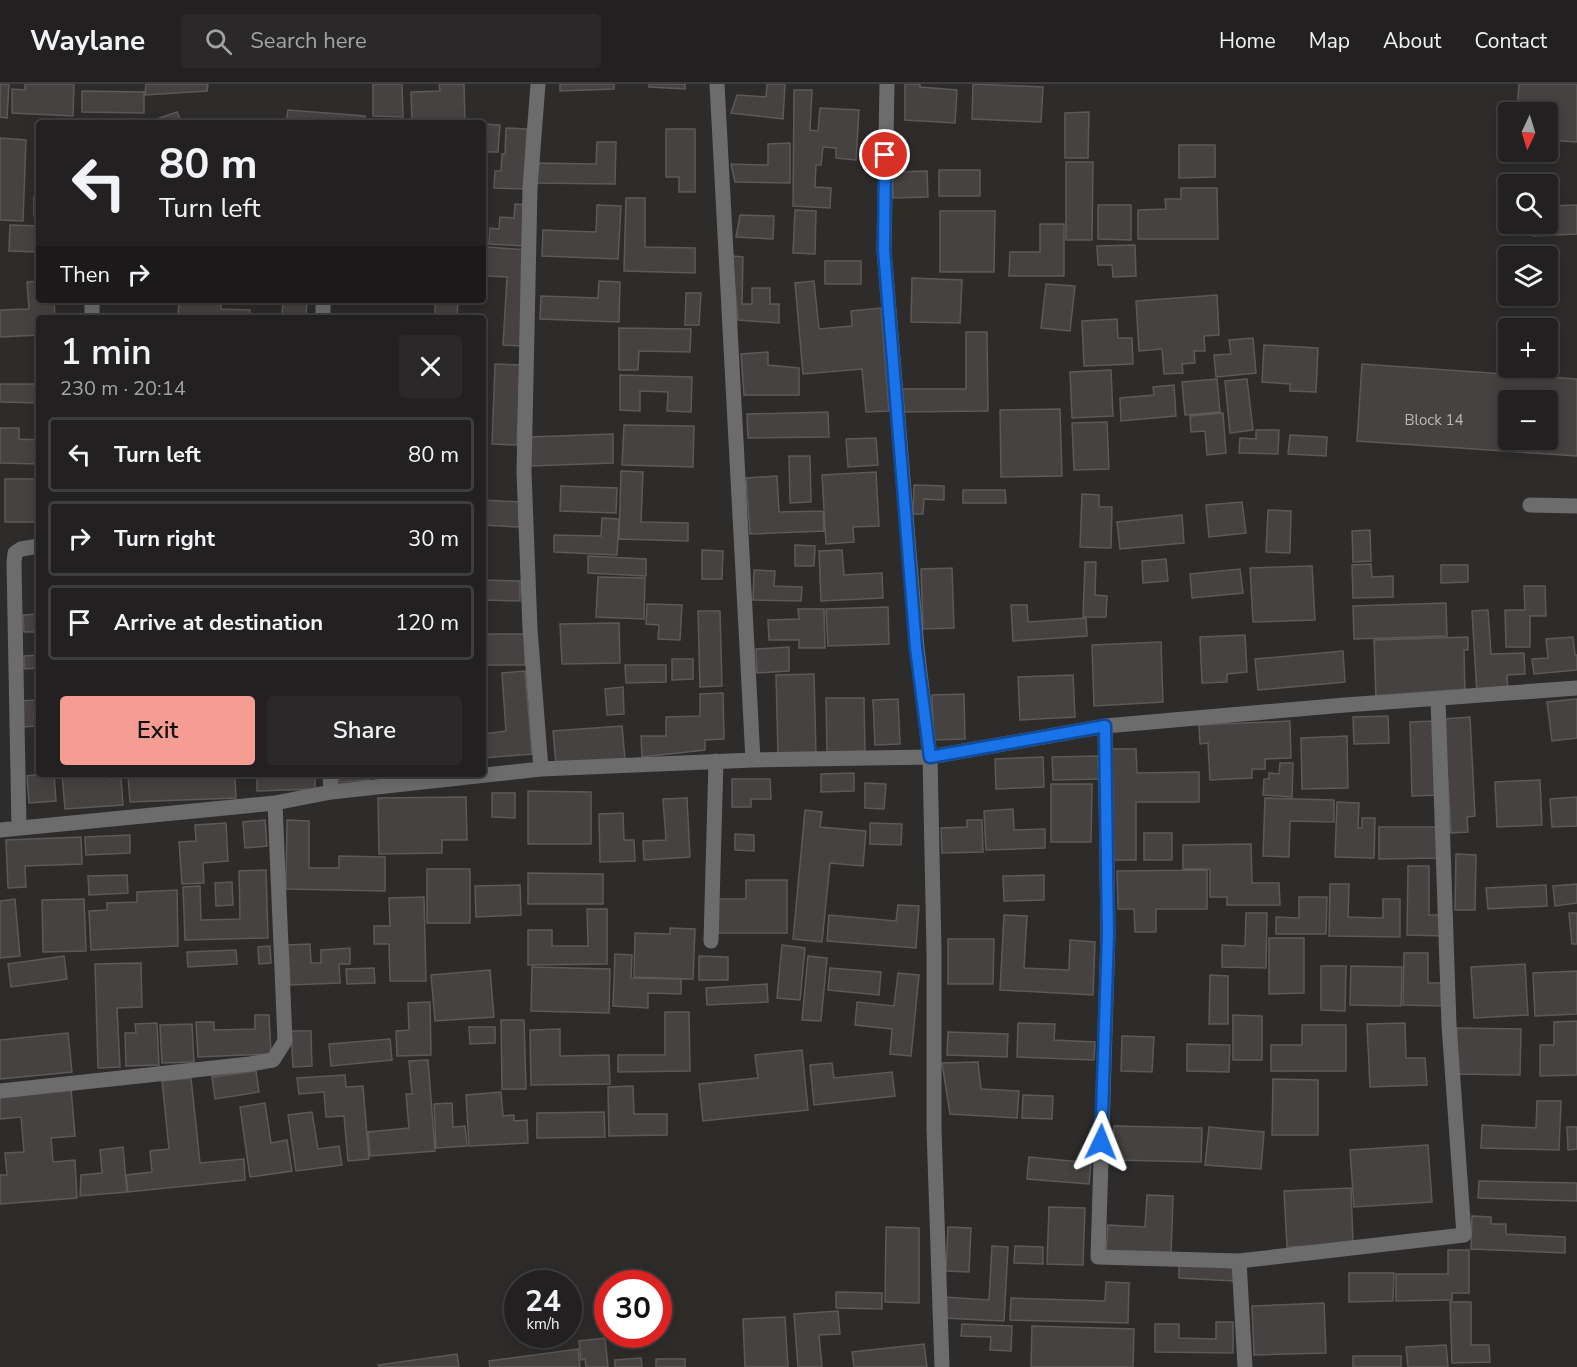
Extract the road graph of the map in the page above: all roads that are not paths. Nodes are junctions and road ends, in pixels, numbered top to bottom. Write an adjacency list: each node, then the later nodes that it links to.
1 (538, 84): 13 (street)
2 (717, 84): 11 (street)
3 (887, 84): 10 (street)
4 (1530, 505): 5 (street)
5 (1577, 506)
6 (36, 546): 19 (street)
7 (1577, 688): 8 (street)
8 (1438, 699): 9 (street); 23 (street)
9 (1105, 726): 10 (street); 23 (street)
10 (930, 757): 11 (street); 24 (street)
11 (753, 759): 12 (street)
12 (716, 761): 13 (street); 21 (street)
13 (541, 769): 14 (street)
14 (486, 775)
15 (330, 777): 17 (street)
16 (468, 777): 17 (street)
17 (331, 792): 18 (street)
18 (274, 803): 19 (street); 22 (street)
19 (19, 828): 20 (street)
20 (0, 830)
21 (711, 941)
22 (0, 1090)
23 (1239, 1261): 25 (street)
24 (942, 1367)
25 (1245, 1367)

